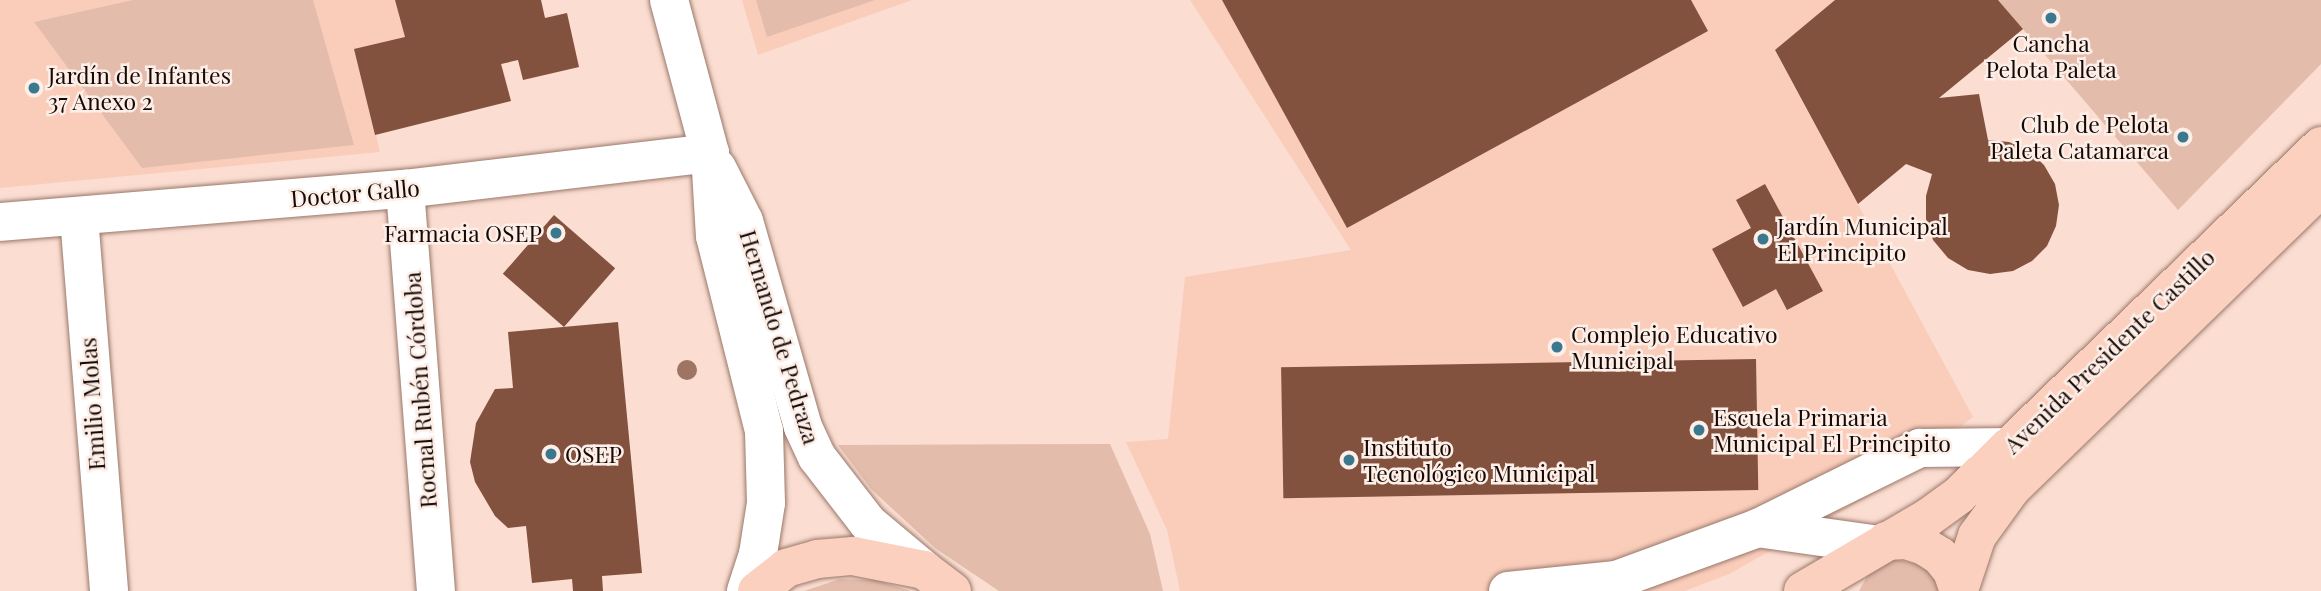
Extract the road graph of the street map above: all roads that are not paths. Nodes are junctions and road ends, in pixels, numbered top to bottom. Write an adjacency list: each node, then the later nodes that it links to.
1 (669, 0): 3 (street, Hernando de Pedraza)
2 (2321, 146): 8 (main road, Avenida Presidente Castillo)
3 (710, 153): 5 (street, Doctor Gallo); 11 (street, Hernando de Pedraza); 15 (street, Hernando de Pedraza)
4 (2321, 188): 12 (main road, Avenida Presidente Castillo)
5 (405, 189): 6 (street, Doctor Gallo); 14 (street, Rocnal Rubén Córdoba)
6 (79, 217): 7 (street, Doctor Gallo); 13 (street, Emilio Molas)
7 (0, 222)
8 (2011, 447): 9 (street); 10 (main road, Avenida Presidente Castillo)
9 (1758, 528): 10 (street); 17 (street)
10 (1865, 559): 12 (main road); 18 (main road, Avenida Presidente Castillo)
11 (938, 581): 16 (main road)
12 (1959, 590)
13 (109, 591)
14 (436, 591)
15 (746, 591)
16 (757, 591)
17 (1508, 591)
18 (1802, 591)

